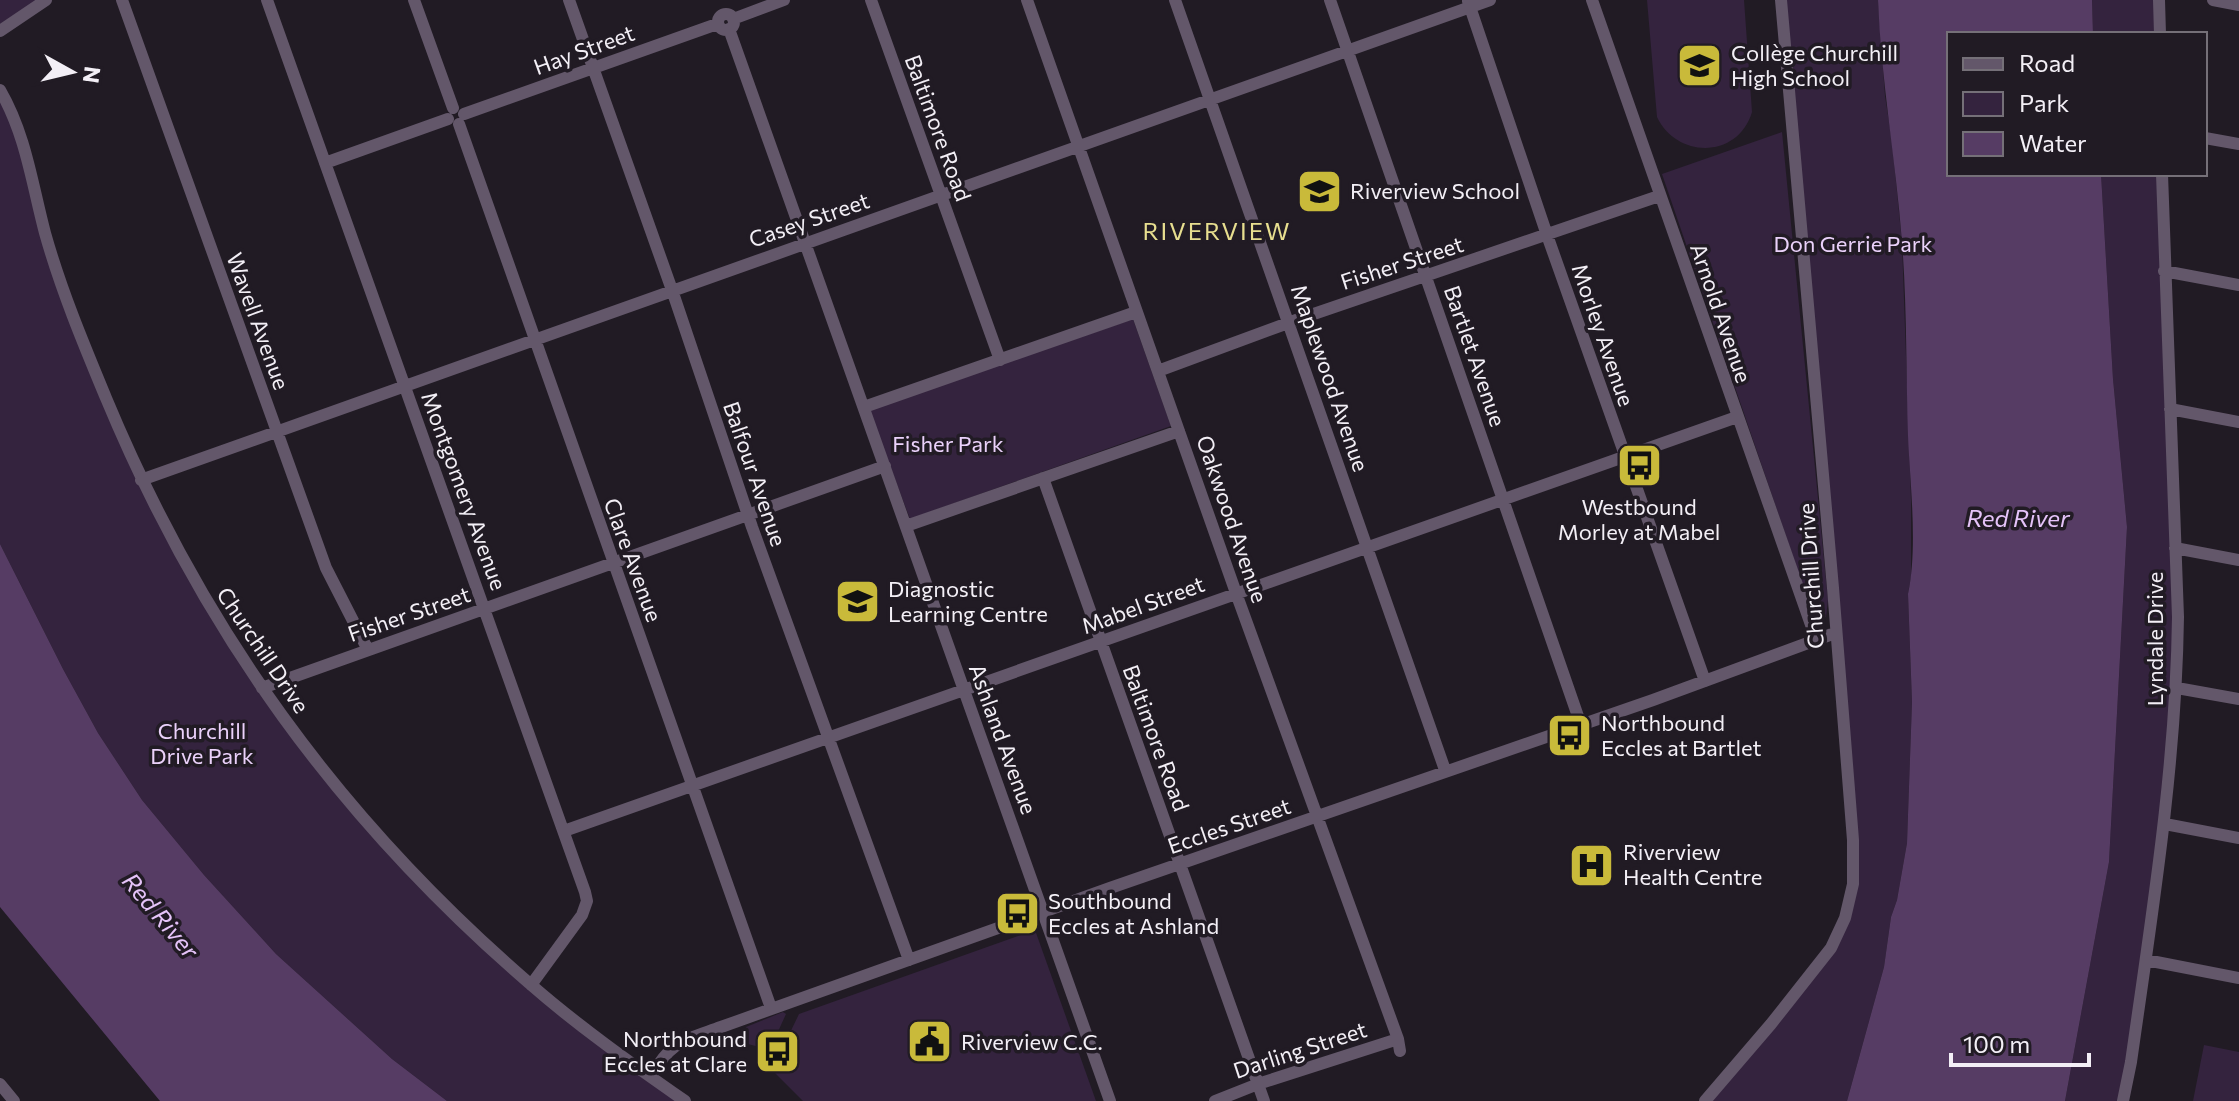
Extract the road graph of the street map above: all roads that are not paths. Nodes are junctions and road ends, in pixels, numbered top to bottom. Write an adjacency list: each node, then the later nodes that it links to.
1 (46, 0): 20 (street)
2 (122, 0): 51 (street, Wavell Avenue)
3 (267, 0): 30 (street, Montgomery Avenue)
4 (414, 0): 26 (street, Clare Avenue)
5 (569, 0): 23 (street, Balfour Avenue)
6 (718, 0): 19 (street, Ashland Avenue)
7 (784, 0): 19 (street, Hay Street)
8 (871, 0): 33 (street, Baltimore Road)
9 (1027, 0): 29 (street, Oakwood Avenue)
10 (1175, 0): 25 (street, Maplewood Avenue)
11 (1330, 0): 22 (street, Bartlet Avenue)
12 (1490, 0): 17 (street, Casey Street)
13 (1592, 0): 32 (street, Arnold Avenue)
14 (1781, 0): 65 (street, Churchill Drive)
15 (2159, 0): 21 (street)
16 (2213, 0): 18 (street)
17 (1469, 3): 22 (street, Casey Street); 34 (street, Morley Avenue)
18 (2239, 5)
19 (726, 21): 23 (street, Hay Street); 35 (street, Ashland Avenue)
20 (0, 31)
21 (2160, 32)
22 (1347, 50): 25 (street, Casey Street); 37 (street, Bartlet Avenue)
23 (594, 67): 26 (street, Hay Street); 39 (street, Balfour Avenue)
24 (0, 90): 55 (street, Churchill Drive)
25 (1210, 98): 29 (street, Casey Street); 41 (street, Maplewood Avenue)
26 (456, 116): 30 (street, Hay Street); 42 (street, Clare Avenue)
27 (2207, 138): 28 (street)
28 (2239, 144)
29 (1079, 146): 33 (street, Casey Street); 40 (street, Oakwood Avenue)
30 (325, 163): 45 (street, Montgomery Avenue)
31 (2162, 176): 36 (street, Lyndale Drive)
32 (1659, 196): 34 (street, Fisher Street); 48 (street, Arnold Avenue)
33 (940, 197): 35 (street, Casey Street); 43 (street, Baltimore Road)
34 (1547, 235): 37 (street, Fisher Street); 52 (street, Morley Avenue)
35 (805, 243): 39 (street, Casey Street); 46 (street, Ashland Avenue)
36 (2164, 271): 38 (street); 47 (street, Lyndale Drive)
37 (1426, 277): 41 (street, Fisher Street); 56 (street, Bartlet Avenue)
38 (2239, 285)
39 (672, 290): 42 (street, Casey Street); 57 (street, Balfour Avenue)
40 (1136, 312): 43 (street); 44 (street, Oakwood Avenue)
41 (1289, 322): 44 (street, Fisher Street); 59 (street, Maplewood Avenue)
42 (534, 340): 45 (street, Casey Street); 62 (street, Clare Avenue)
43 (1000, 360): 46 (street)
44 (1158, 371): 50 (street, Oakwood Avenue)
45 (405, 386): 51 (street, Casey Street); 64 (street, Montgomery Avenue)
46 (864, 407): 53 (street, Ashland Avenue)
47 (2170, 409): 49 (street); 60 (street, Lyndale Drive)
48 (1737, 417): 52 (street, Mabel Street); 66 (street, Arnold Avenue)
49 (2239, 422)
50 (1179, 431): 54 (street); 63 (street, Oakwood Avenue)
51 (276, 432): 55 (street, Casey Street); 68 (street, Wavell Avenue)
52 (1624, 457): 56 (street, Mabel Street); 69 (street, Morley Avenue)
53 (885, 466): 57 (street, Fisher Street); 58 (street, Ashland Avenue)
54 (1043, 478): 58 (street); 67 (street, Baltimore Road)
55 (141, 480): 70 (street, Churchill Drive)
56 (1503, 500): 59 (street, Mabel Street); 74 (street, Bartlet Avenue)
57 (747, 514): 62 (street, Fisher Street); 75 (street, Balfour Avenue)
58 (906, 526): 72 (street, Ashland Avenue)
59 (1368, 546): 63 (street, Mabel Street); 76 (street, Maplewood Avenue)
60 (2175, 548): 61 (street); 71 (street, Lyndale Drive)
61 (2239, 560)
62 (613, 564): 64 (street, Fisher Street); 77 (street, Clare Avenue)
63 (1236, 593): 67 (street, Mabel Street); 78 (street, Oakwood Avenue)
64 (484, 609): 68 (street, Fisher Street); 80 (street, Montgomery Avenue)
65 (1835, 633): 66 (street, Eccles Street); 98 (street, Churchill Drive)
66 (1816, 639): 69 (street, Eccles Street)
67 (1101, 641): 72 (street, Mabel Street); 82 (street, Baltimore Road)
68 (368, 650): 70 (street, Fisher Street)
69 (1705, 681): 74 (street, Eccles Street)
70 (262, 688): 87 (street, Churchill Drive)
71 (2177, 688): 73 (street); 79 (street, Lyndale Drive)
72 (964, 689): 75 (street, Mabel Street); 83 (street, Ashland Avenue)
73 (2239, 699)
74 (1581, 725): 76 (street, Eccles Street)
75 (827, 739): 77 (street, Mabel Street); 84 (street, Balfour Avenue)
76 (1445, 770): 78 (street, Eccles Street)
77 (693, 785): 80 (street, Mabel Street); 88 (street, Clare Avenue)
78 (1318, 817): 82 (street, Eccles Street); 89 (street, Oakwood Avenue)
79 (2165, 824): 81 (street); 85 (street, Lyndale Drive)
80 (564, 831): 87 (street, Montgomery Avenue)
81 (2239, 838)
82 (1180, 863): 83 (street, Eccles Street); 92 (street, Baltimore Road)
83 (1043, 912): 84 (street, Eccles Street); 95 (street, Ashland Avenue)
84 (909, 960): 88 (street, Eccles Street)
85 (2146, 960): 86 (street); 99 (street, Lyndale Drive)
86 (2239, 978)
87 (531, 985): 90 (street, Churchill Drive)
88 (771, 1008): 90 (street, Eccles Street)
89 (1399, 1045): 92 (street, Darling Street)
90 (651, 1077): 94 (street, Churchill Drive)
91 (0, 1084): 93 (street)
92 (1258, 1084): 96 (street, Darling Street); 97 (street, Baltimore Road)
93 (14, 1101)
94 (685, 1101)
95 (1110, 1101)
96 (1215, 1101)
97 (1264, 1101)
98 (1705, 1101)
99 (2123, 1101)

